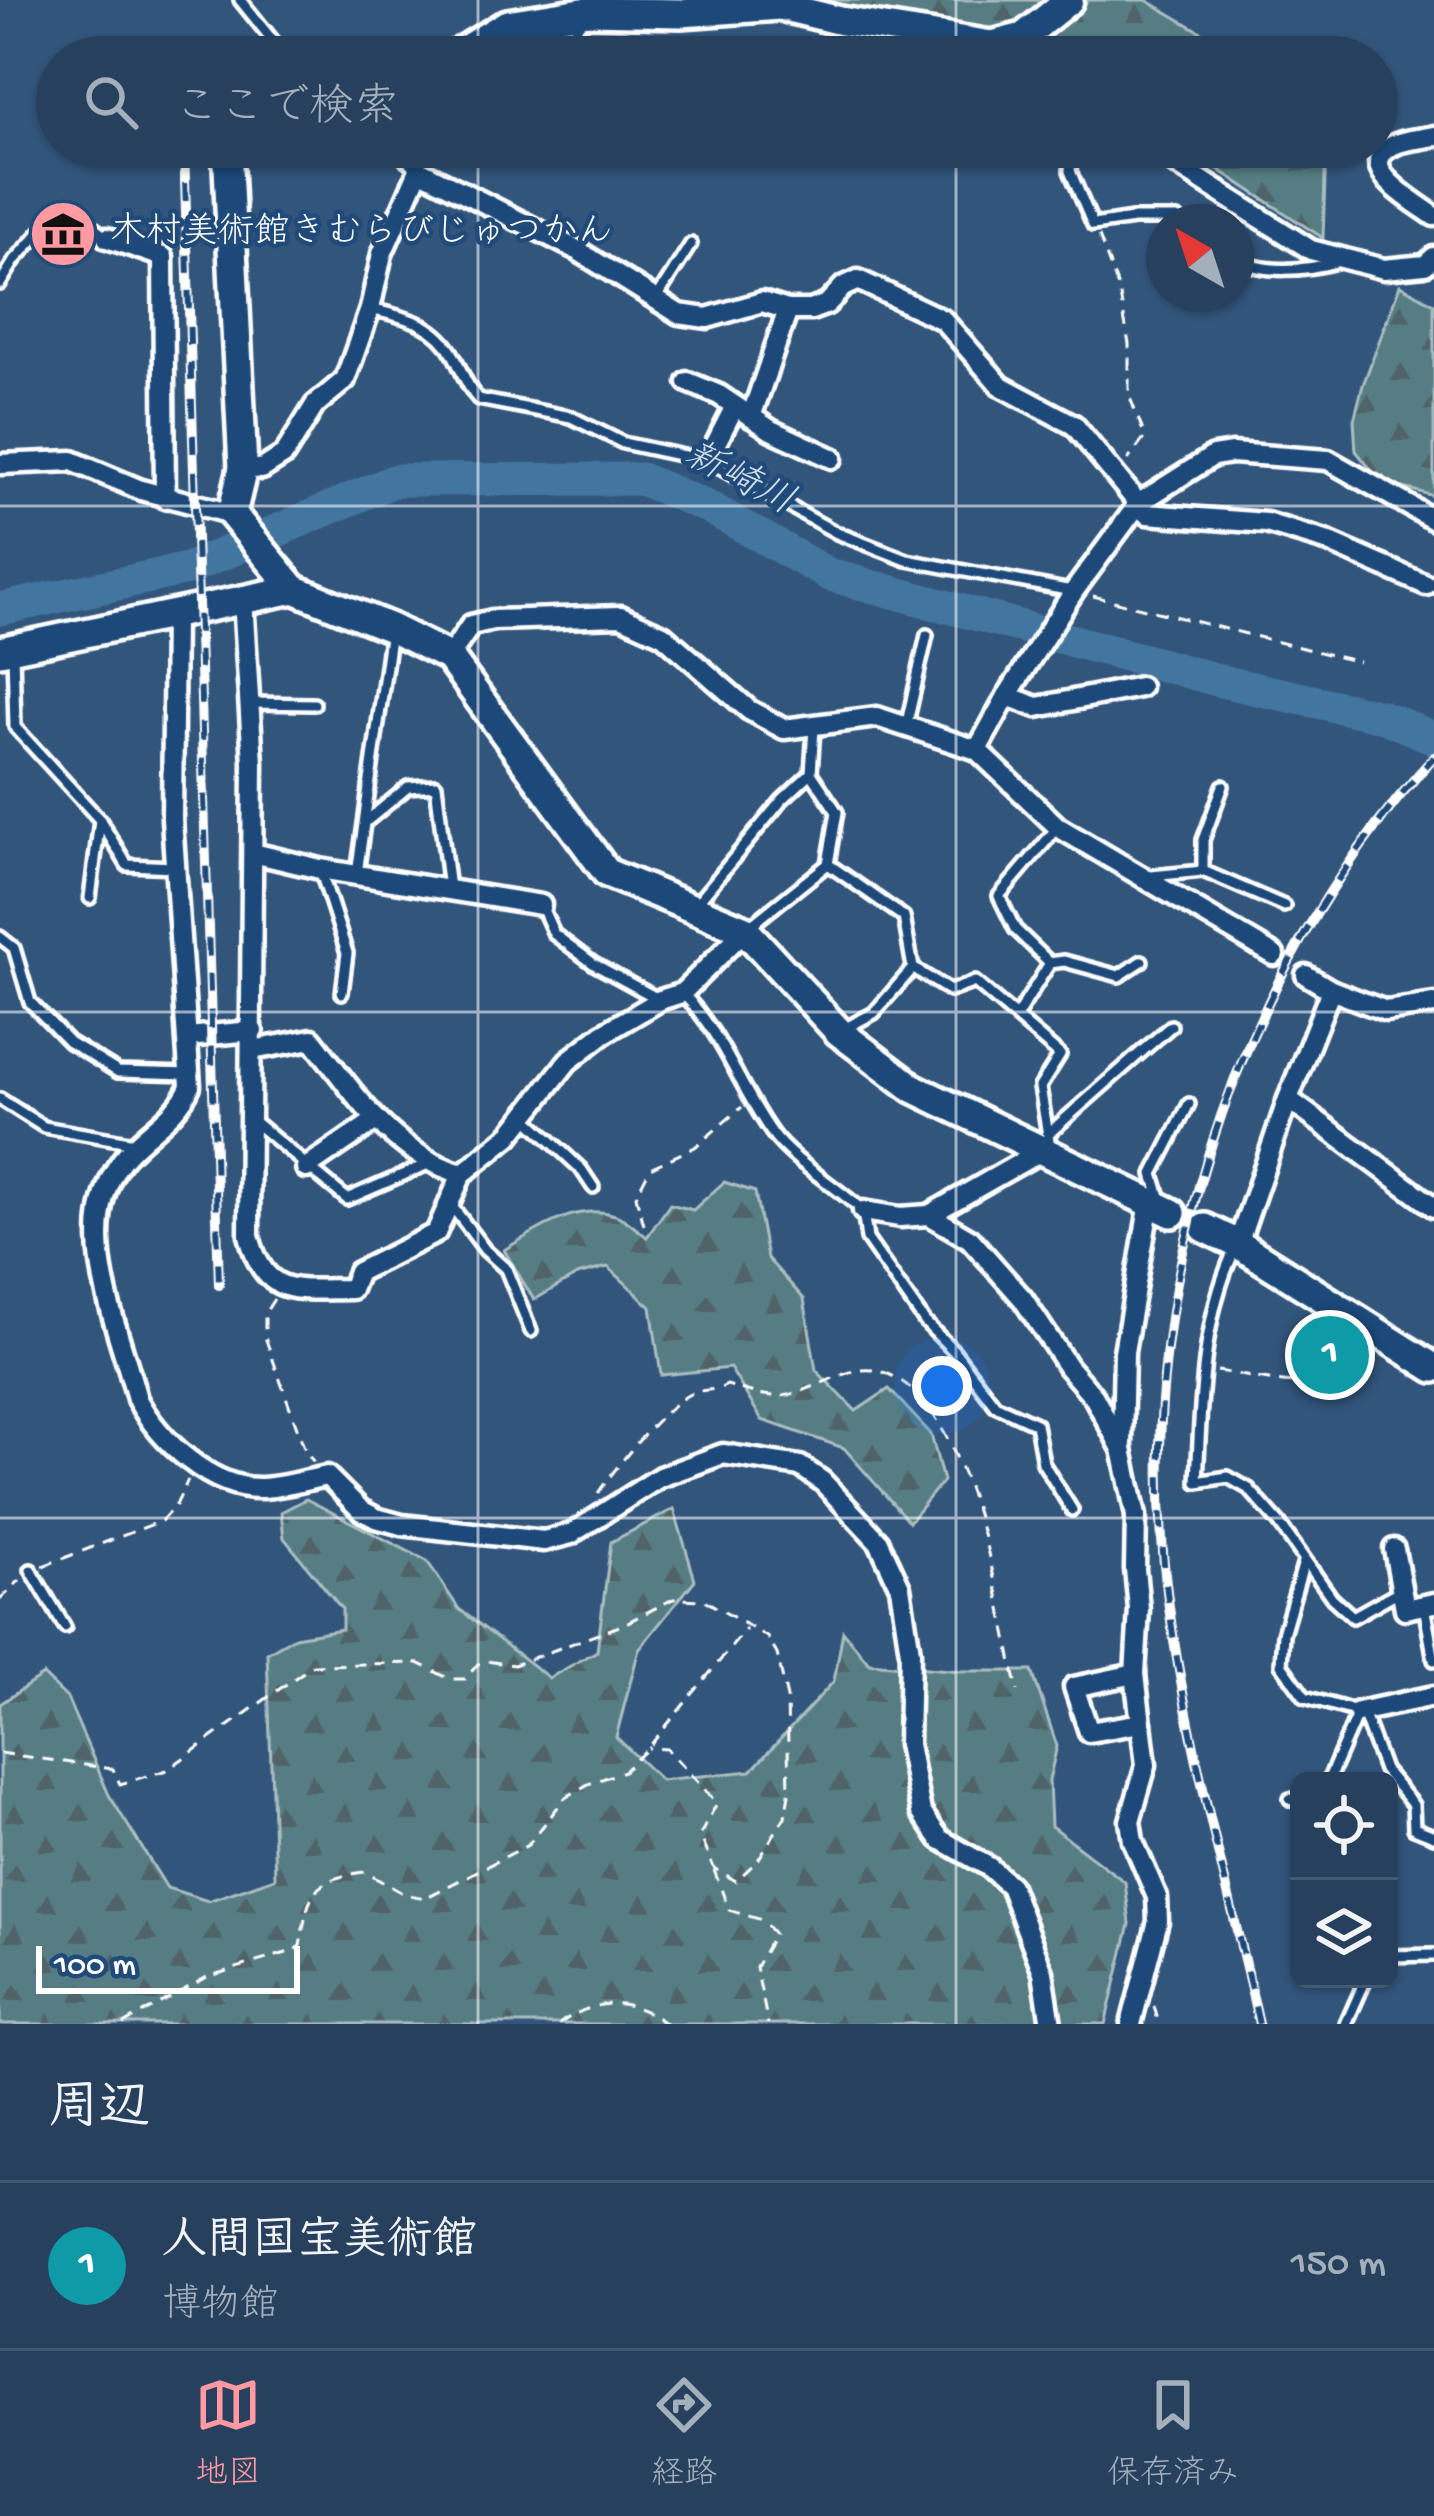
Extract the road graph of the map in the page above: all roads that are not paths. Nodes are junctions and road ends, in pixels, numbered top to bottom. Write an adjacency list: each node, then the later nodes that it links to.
1 (240, 0): 5 (lane)
2 (1069, 0): 9 (street)
3 (772, 3): 4 (street); 8 (street)
4 (588, 11): 6 (street); 7 (lane)
5 (269, 36)
6 (488, 36)
7 (571, 36)
8 (935, 36)
9 (1024, 36)
10 (1434, 136): 11 (street)
11 (1398, 144)
12 (228, 168): 34 (street)
13 (416, 168): 17 (lane)
14 (1070, 168): 19 (lane)
15 (1184, 168): 23 (street)
16 (1379, 168): 18 (street)
17 (419, 170): 26 (street); 27 (street)
18 (1434, 215)
19 (1146, 219)
20 (107, 238): 25 (lane); 35 (street)
21 (691, 244): 26 (lane)
22 (1434, 256): 23 (street)
23 (1343, 260): 24 (lane)
24 (1254, 265)
25 (0, 284)
26 (656, 299): 28 (street)
27 (370, 309): 32 (lane); 34 (street)
28 (788, 310): 30 (street); 36 (street)
29 (688, 382): 30 (street)
30 (743, 411): 31 (street); 32 (street)
31 (832, 458)
32 (707, 461): 41 (lane)
33 (0, 464): 35 (street)
34 (243, 468): 37 (street)
35 (165, 498): 37 (street)
36 (1139, 502): 38 (street); 39 (street); 41 (street)
37 (236, 519): 40 (street)
38 (1434, 520)
39 (1426, 585)
40 (295, 589): 42 (street); 44 (street)
41 (1070, 598): 49 (street)
42 (243, 599): 43 (street); 50 (street)
43 (174, 615): 46 (street); 62 (street)
44 (391, 628): 47 (street); 58 (lane)
45 (928, 635): 52 (lane)
46 (7, 650): 57 (lane)
47 (449, 656): 53 (street); 71 (street)
48 (1140, 687): 49 (street)
49 (1007, 696): 54 (street)
50 (250, 703): 51 (lane); 60 (street)
51 (314, 704)
52 (906, 727): 53 (street); 54 (street)
53 (814, 728): 55 (lane)
54 (977, 750): 59 (street)
55 (811, 773): 61 (lane); 71 (lane)
56 (1222, 785): 64 (lane)
57 (100, 820): 62 (lane); 68 (lane)
58 (367, 821): 65 (lane); 67 (lane)
59 (1058, 827): 66 (street); 76 (lane)
60 (254, 854): 63 (street); 88 (street)
61 (828, 864): 72 (lane); 77 (lane)
62 (175, 867): 87 (street)
63 (320, 869): 65 (street); 80 (lane)
64 (1203, 871): 66 (lane); 70 (lane)
65 (357, 874): 67 (street)
66 (1145, 877): 74 (street)
67 (449, 890): 69 (street)
68 (90, 898)
69 (542, 905): 82 (lane)
70 (1284, 906)
71 (692, 909): 72 (street)
72 (745, 930): 81 (street); 86 (street)
73 (0, 937): 89 (lane)
74 (1274, 955)
75 (1142, 961): 76 (lane)
76 (1050, 963): 84 (lane)
77 (914, 968): 84 (lane); 86 (lane)
78 (1306, 975): 79 (street)
79 (1331, 990): 83 (street); 91 (street)
80 (342, 993)
81 (682, 993): 82 (street); 105 (lane)
82 (660, 1000): 93 (street)
83 (1434, 1004)
84 (1016, 1017): 96 (lane)
85 (1171, 1026): 96 (lane)
86 (839, 1032): 96 (street)
87 (187, 1036): 88 (street); 89 (street)
88 (252, 1041): 94 (street); 95 (street)
89 (190, 1074): 97 (street)
90 (0, 1099): 97 (lane)
91 (1288, 1099): 103 (street); 108 (street)
92 (1189, 1104): 104 (lane)
93 (524, 1117): 100 (street); 101 (lane)
94 (251, 1119): 99 (lane); 102 (street)
95 (376, 1120): 98 (street); 99 (street)
96 (1046, 1142): 104 (street); 106 (street)
97 (135, 1143): 129 (street)
98 (428, 1164): 99 (lane); 100 (street)
99 (307, 1168)
100 (462, 1174): 102 (street)
101 (592, 1187)
102 (448, 1200): 109 (lane)
103 (1434, 1207)
104 (1162, 1208): 111 (street)
105 (863, 1211): 106 (street); 112 (lane)
106 (929, 1215): 111 (street)
107 (1205, 1228): 108 (street)
108 (1238, 1244): 110 (street); 114 (lane)
109 (531, 1330)
110 (1434, 1368)
111 (1122, 1449): 120 (street)
112 (1072, 1510)
113 (1394, 1549): 116 (street)
114 (1304, 1562): 116 (lane); 122 (lane)
115 (31, 1570): 118 (lane)
116 (1401, 1590): 117 (street)
117 (1429, 1605): 119 (lane)
118 (65, 1627)
119 (1434, 1660)
120 (1136, 1675): 123 (street); 123 (street)
121 (1434, 1696): 122 (street)
122 (1360, 1712): 124 (lane); 125 (lane)
123 (1141, 1723): 130 (street)
124 (1332, 1772)
125 (1434, 1836)
126 (1434, 1955): 127 (lane)
127 (1398, 1956)
128 (1362, 1988): 131 (lane)
129 (1051, 2024)
130 (1131, 2024)
131 (1346, 2024)

